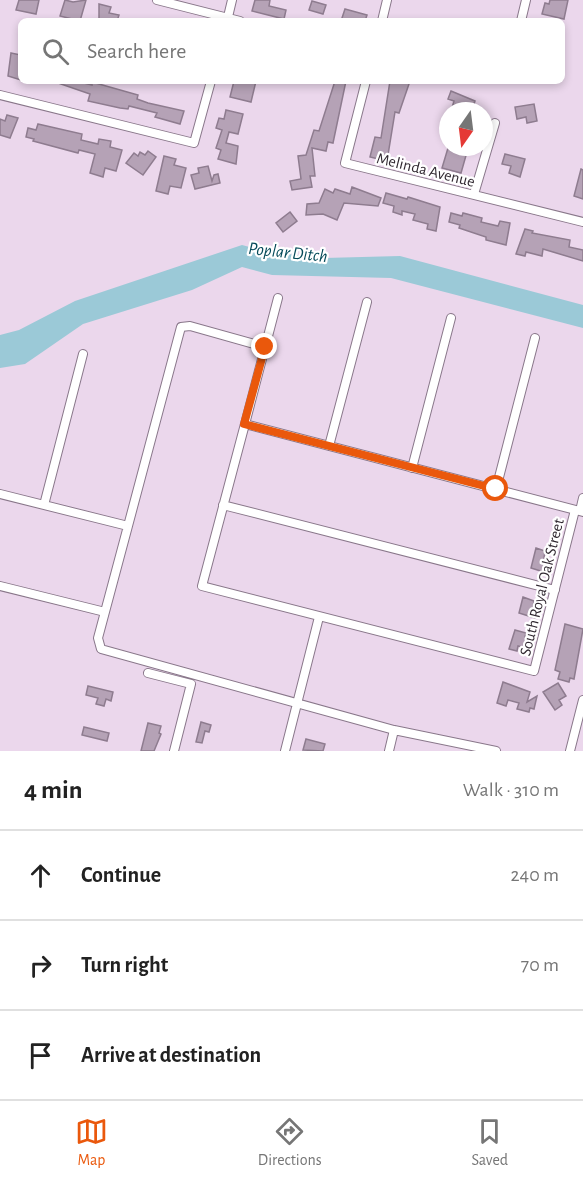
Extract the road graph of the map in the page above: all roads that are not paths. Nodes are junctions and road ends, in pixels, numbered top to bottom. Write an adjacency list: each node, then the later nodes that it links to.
1 (157, 0): 5 (street)
2 (232, 0): 6 (street)
3 (387, 0): 7 (street)
4 (526, 0): 8 (street)
5 (221, 18)
6 (228, 18)
7 (383, 18)
8 (522, 18)
9 (210, 84): 11 (street)
10 (365, 84): 13 (street, Melinda Avenue)
11 (0, 95)
12 (495, 123): 13 (street)
13 (474, 194): 14 (street, Melinda Avenue)
14 (583, 222)
15 (278, 298): 19 (street)
16 (367, 302): 22 (street)
17 (451, 318): 23 (street)
18 (535, 338): 24 (street)
19 (265, 347): 21 (street); 30 (street)
20 (83, 354): 27 (street)
21 (244, 424): 22 (street); 28 (street)
22 (329, 446): 23 (street)
23 (412, 468): 24 (street)
24 (496, 489): 29 (street)
25 (0, 494): 27 (street)
26 (583, 498): 29 (street, South Royal Oak Street)
27 (44, 505): 30 (street)
28 (223, 505): 32 (street); 34 (street)
29 (579, 511): 32 (street, South Royal Oak Street)
30 (128, 526): 33 (street)
31 (0, 586): 33 (street)
32 (555, 590): 34 (street, South Royal Oak Street)
33 (105, 612): 37 (street)
34 (319, 617): 37 (street)
35 (148, 673): 39 (street)
36 (583, 700): 43 (street)
37 (297, 703): 38 (street); 40 (street)
38 (394, 730): 41 (street); 42 (street)
39 (174, 751)
40 (285, 751)
41 (389, 751)
42 (496, 751)
43 (570, 751)

